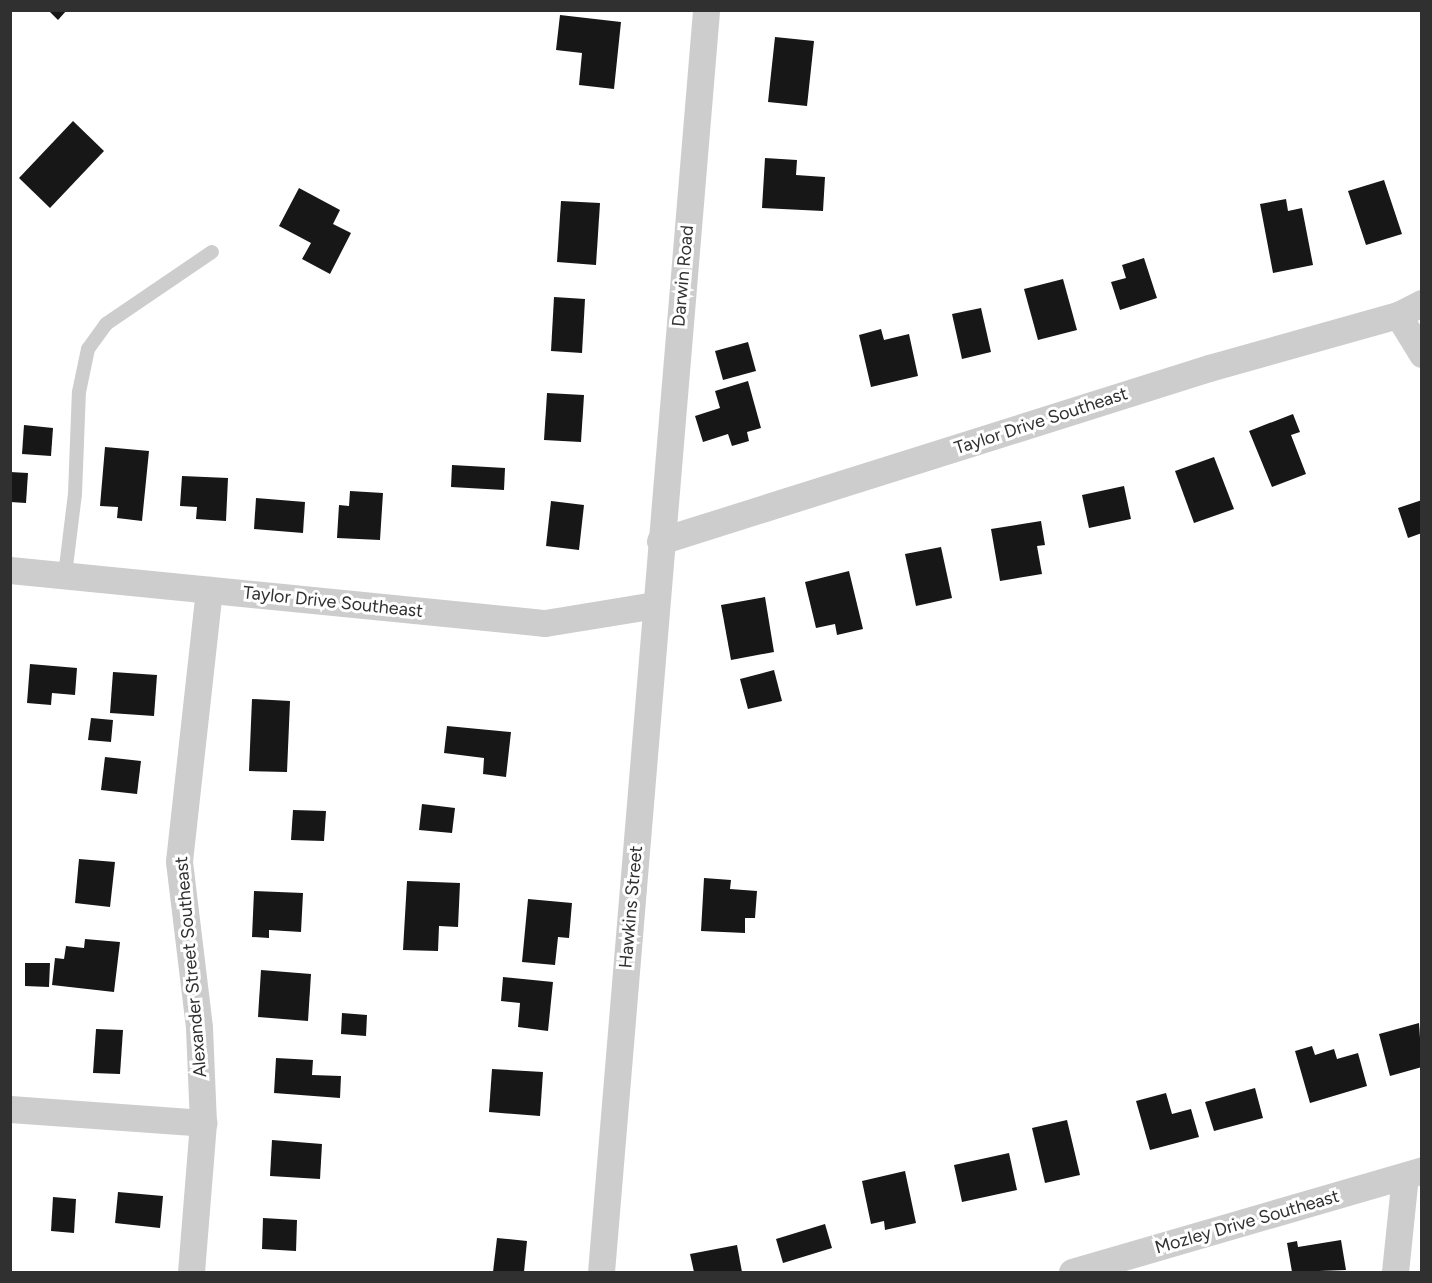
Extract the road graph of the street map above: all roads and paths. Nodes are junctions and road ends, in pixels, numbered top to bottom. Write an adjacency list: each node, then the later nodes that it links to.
1 (706, 10): 5 (street, Darwin Road)
2 (212, 252): 7 (lane)
3 (1410, 309): 4 (street); 5 (street, Taylor Drive Southeast)
4 (1422, 354)
5 (660, 541): 9 (street, Hawkins Street)
6 (10, 570): 7 (street, Taylor Drive Southeast)
7 (65, 575): 8 (street, Taylor Drive Southeast)
8 (209, 590): 9 (street, Taylor Drive Southeast); 11 (street, Alexander Street Southeast)
9 (655, 605): 14 (street, Hawkins Street)
10 (10, 1109): 11 (street)
11 (203, 1123): 13 (street, Alexander Street Southeast)
12 (1413, 1173): 15 (street, Mozley Drive Southeast); 16 (street)
13 (190, 1272)
14 (602, 1272)
15 (1072, 1272)
16 (1395, 1272)

